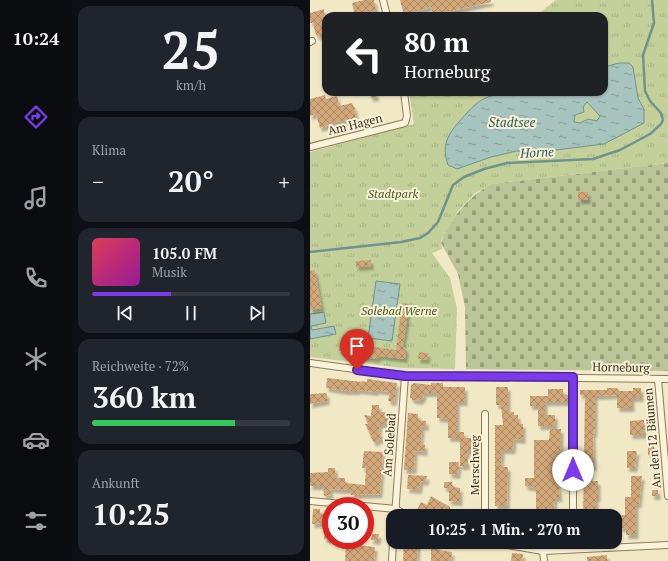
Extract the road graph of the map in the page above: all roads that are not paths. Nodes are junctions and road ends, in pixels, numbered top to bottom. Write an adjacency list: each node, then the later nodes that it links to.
1 (383, 0): 2 (street)
2 (386, 12)
3 (404, 96): 4 (street, Am Hagen)
4 (310, 147)
5 (310, 363): 6 (street, Horneburg)
6 (405, 376): 7 (street, Horneburg); 13 (street, Am Solebad)
7 (573, 377): 8 (street, Horneburg); 15 (street)
8 (658, 379): 9 (street, Horneburg); 11 (street, An den 12 Bäumen)
9 (668, 379)
10 (485, 414): 14 (street, Merschweg)
11 (668, 496)
12 (310, 501): 16 (street)
13 (396, 509)
14 (485, 509)
15 (573, 509)
16 (386, 512)
17 (668, 545): 18 (street)
18 (622, 547)
19 (393, 549): 23 (street)
20 (531, 549): 22 (street)
21 (572, 549): 22 (street)
22 (543, 551): 24 (street)
23 (392, 561)
24 (544, 561)

